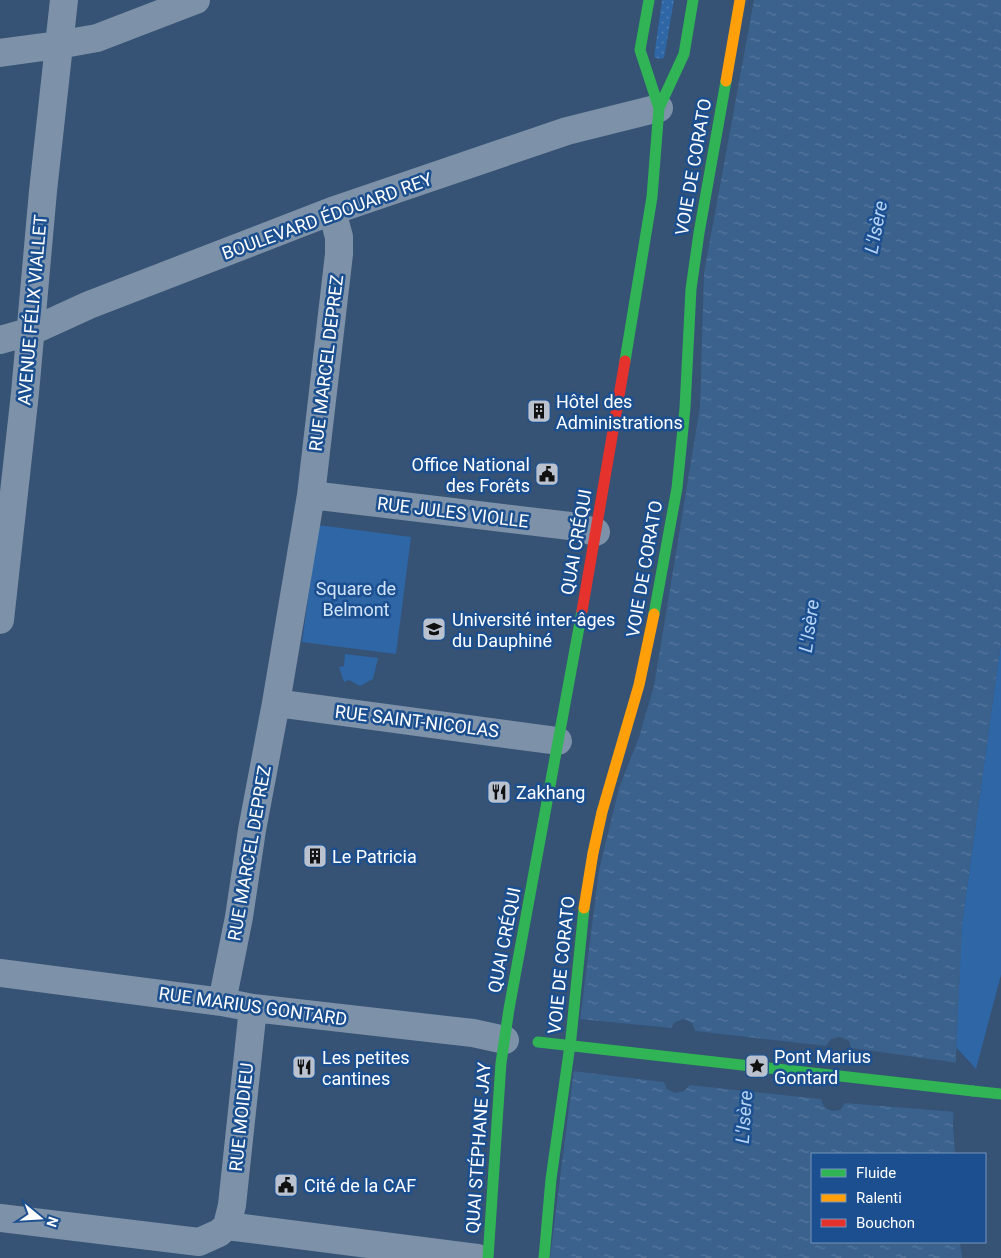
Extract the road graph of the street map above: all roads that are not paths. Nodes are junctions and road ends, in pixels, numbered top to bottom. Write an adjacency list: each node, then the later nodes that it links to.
1 (64, 0): 6 (street, AVENUE FÉLIX VIALLET)
2 (196, 0): 6 (street)
3 (649, 0): 8 (street, QUAI CRÉQUI)
4 (693, 0): 8 (street, QUAI CRÉQUI)
5 (740, 0): 27 (street, VOIE DE CORATO)
6 (58, 46): 7 (street); 10 (street, AVENUE FÉLIX VIALLET)
7 (0, 53)
8 (659, 108): 9 (street, BOULEVARD ÉDOUARD REY); 13 (street, QUAI CRÉQUI)
9 (332, 211): 10 (street, BOULEVARD ÉDOUARD REY); 12 (street, RUE MARCEL DEPREZ)
10 (32, 331): 11 (street, BOULEVARD ÉDOUARD REY); 14 (street, AVENUE FÉLIX VIALLET)
11 (0, 340)
12 (309, 506): 13 (street, RUE JULES VIOLLE); 15 (street)
13 (596, 532): 16 (street, QUAI CRÉQUI)
14 (0, 620)
15 (276, 704): 16 (street, RUE SAINT-NICOLAS); 18 (street, RUE MARCEL DEPREZ)
16 (558, 741): 20 (street, QUAI CRÉQUI)
17 (0, 972): 18 (street, RUE MARIUS GONTARD)
18 (222, 1002): 19 (street, RUE MARIUS GONTARD)
19 (253, 1008): 20 (street, RUE MARIUS GONTARD); 23 (street, RUE MOIDIEU)
20 (522, 1041): 21 (street, bridge); 26 (street, QUAI STÉPHANE JAY)
21 (1001, 1094)
22 (0, 1218): 24 (street)
23 (227, 1226): 24 (street); 25 (street)
24 (198, 1250)
25 (477, 1258)
26 (488, 1258)
27 (544, 1258)

